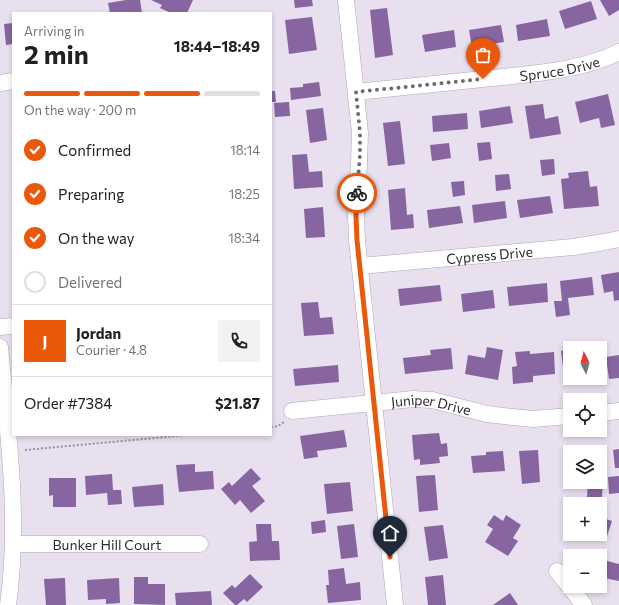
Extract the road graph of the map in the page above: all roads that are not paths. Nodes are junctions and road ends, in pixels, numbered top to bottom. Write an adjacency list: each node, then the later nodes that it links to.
1 (346, 0): 5 (street)
2 (619, 52): 5 (street, Spruce Drive)
3 (12, 81): 4 (street)
4 (0, 83)
5 (356, 92): 7 (street)
6 (619, 239): 7 (street, Cypress Drive)
7 (360, 266): 11 (street)
8 (12, 326): 9 (street)
9 (0, 327)
10 (0, 347): 16 (street)
11 (374, 403): 14 (street, Juniper Drive); 15 (street, Juniper Drive); 20 (street)
12 (619, 411): 13 (street)
13 (607, 412)
14 (290, 415)
15 (563, 417)
16 (13, 544): 17 (street, Bunker Hill Court); 19 (street)
17 (200, 544)
18 (558, 571): 21 (street)
19 (8, 605)
20 (395, 605)
21 (584, 605)

